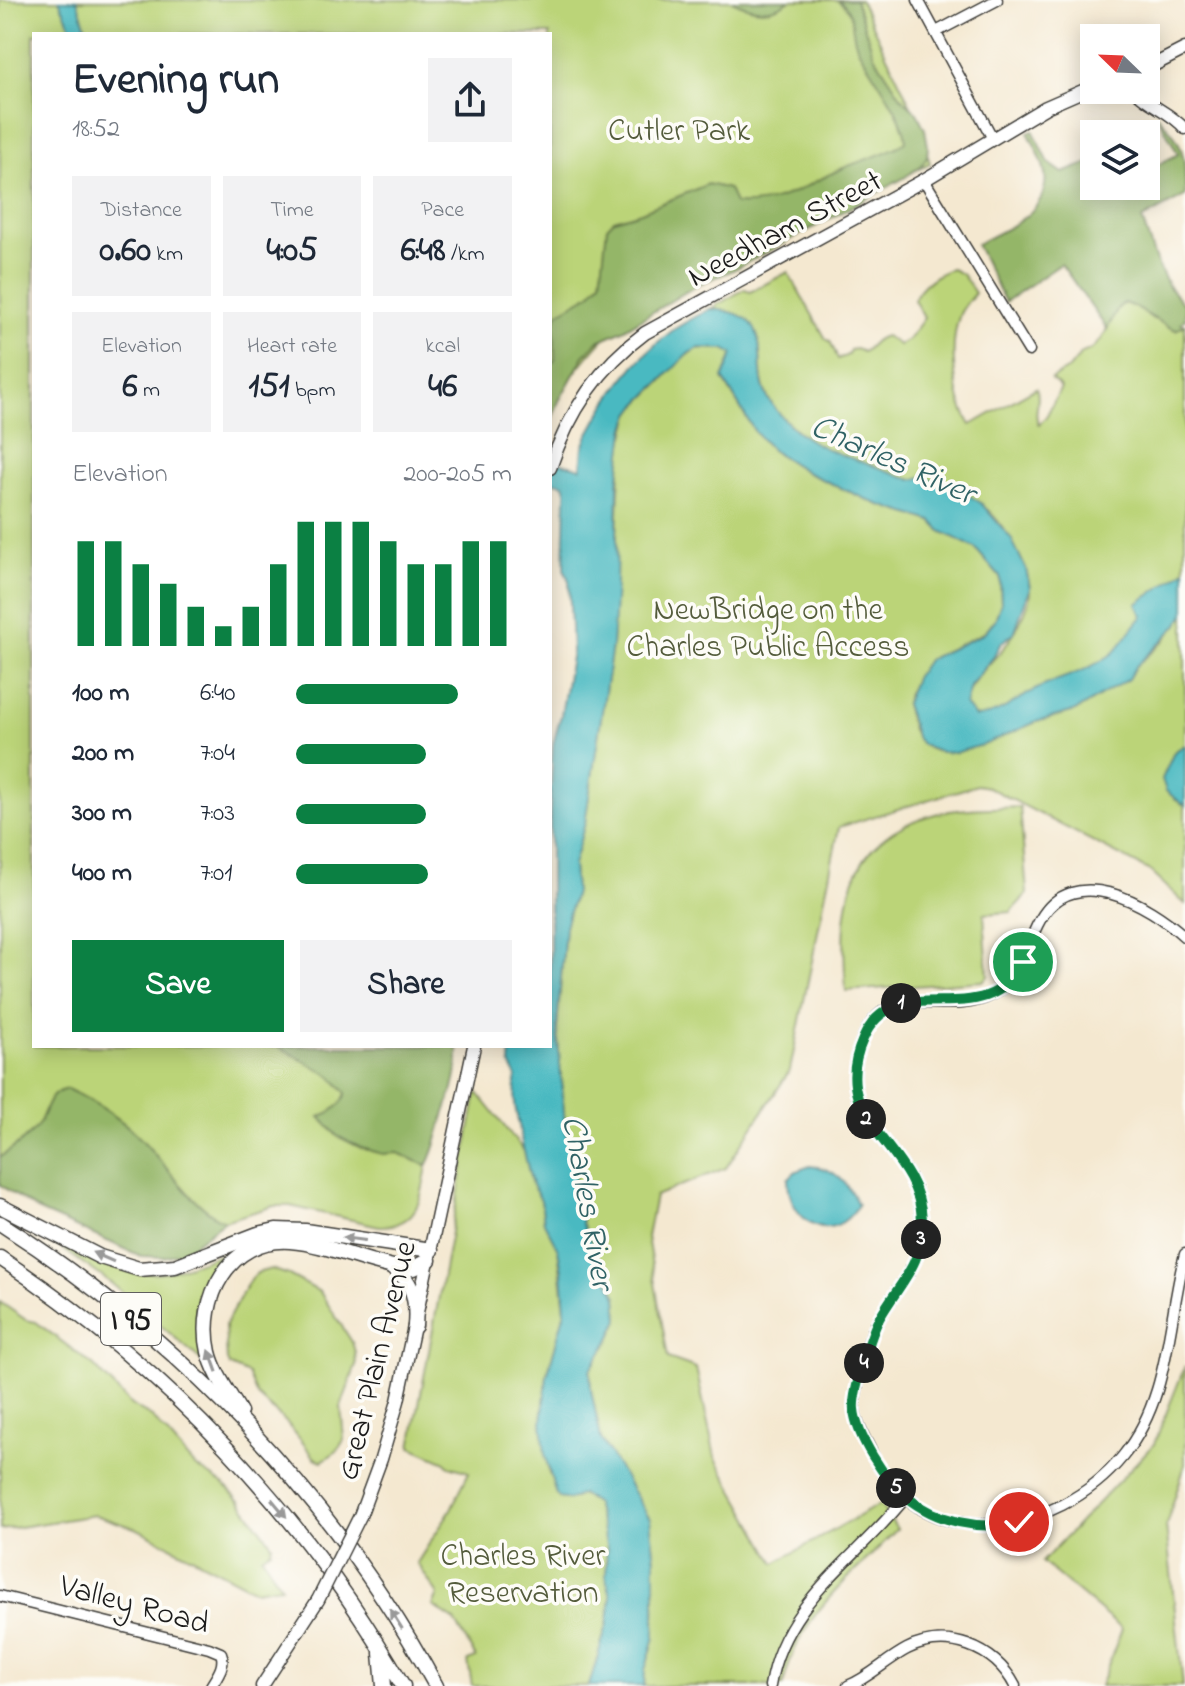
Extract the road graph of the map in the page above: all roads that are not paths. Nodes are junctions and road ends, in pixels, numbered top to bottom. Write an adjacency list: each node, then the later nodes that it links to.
1 (918, 0): 3 (street)
2 (997, 0): 3 (street)
3 (936, 32): 9 (street)
4 (1185, 49): 5 (main road)
5 (1160, 62)
6 (1080, 92): 9 (main road, Needham Street)
7 (1154, 104): 8 (street)
8 (1185, 129)
9 (993, 139): 10 (main road, Needham Street)
10 (924, 180): 11 (street); 12 (main road, Needham Street)
11 (1029, 351)
12 (552, 462)
13 (1185, 937): 23 (street)
14 (474, 1048): 18 (main road, Great Plain Avenue)
15 (0, 1206): 18 (highway, one-way to 15)
16 (0, 1223): 22 (highway, I 95)
17 (1185, 1254): 23 (street)
18 (430, 1255): 20 (highway); 21 (main road, Great Plain Avenue)
19 (0, 1258): 25 (highway, I 95, one-way to 25)
20 (388, 1266): 21 (highway); 22 (highway, one-way to 20)
21 (415, 1326): 28 (main road, Great Plain Avenue, bridge)
22 (249, 1430): 31 (highway, I 95, one-way to 22)
23 (906, 1497): 26 (street)
24 (0, 1596): 27 (street, Valley Road)
25 (380, 1648): 29 (highway); 30 (highway, I 95)
26 (774, 1685)
27 (211, 1686)
28 (262, 1686)
29 (384, 1686)
30 (403, 1686)
31 (436, 1686)
32 (848, 1686): 33 (street)
33 (1015, 1686)

